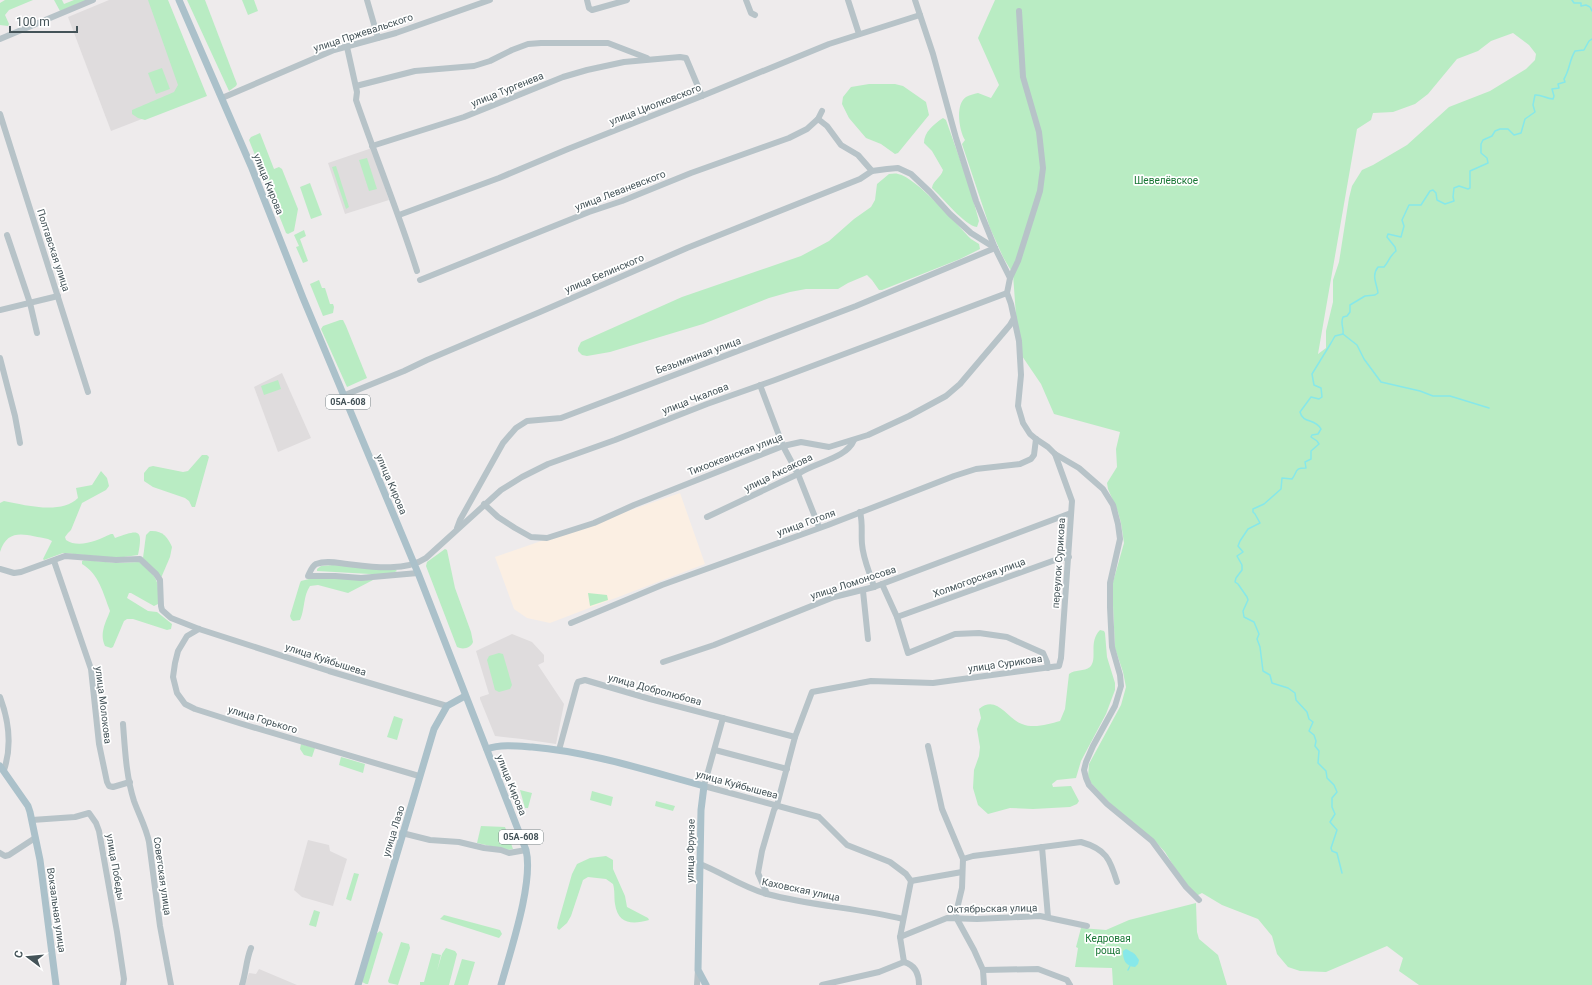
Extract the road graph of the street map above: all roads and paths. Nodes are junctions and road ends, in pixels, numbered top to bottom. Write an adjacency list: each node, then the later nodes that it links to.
1 (93, 0): 15 (street)
2 (179, 0): 20 (main road, улица Кирова / 05А-608)
3 (367, 0): 14 (street)
4 (490, 0): 14 (street, улица Пржевальского)
5 (587, 0): 6 (street)
6 (627, 0)
7 (746, 0): 11 (street)
8 (848, 0): 13 (street)
9 (915, 0): 12 (street)
10 (1019, 11): 32 (street)
11 (755, 15)
12 (920, 15): 13 (street, улица Циолковского); 30 (street)
13 (859, 34): 19 (street, улица Циолковского)
14 (378, 38): 16 (street, улица Пржевальского)
15 (0, 39)
16 (347, 47): 18 (street); 20 (street, улица Пржевальского)
17 (651, 60): 18 (street); 19 (street, улица Тургенева); 26 (street, улица Тургенева)
18 (356, 86): 26 (street)
19 (702, 96): 28 (street, улица Циолковского)
20 (222, 98): 43 (main road, улица Кирова / 05А-608)
21 (822, 111): 23 (street, улица Леваневского)
22 (0, 114): 24 (street, Полтавская улица)
23 (818, 118): 27 (street); 33 (street, улица Леваневского)
24 (7, 138): 25 (street); 35 (street, Полтавская улица)
25 (0, 141)
26 (372, 146): 28 (street)
27 (872, 171): 30 (street); 43 (street, улица Белинского)
28 (399, 215): 31 (street)
29 (7, 235): 36 (street)
30 (995, 248): 32 (street); 55 (street, Безымянная улица)
31 (417, 271)
32 (1010, 278): 34 (street)
33 (420, 280)
34 (1007, 293): 38 (street); 41 (street, улица Чкалова)
35 (58, 296): 36 (street); 42 (street, Полтавская улица)
36 (30, 303): 37 (street); 39 (street)
37 (0, 310)
38 (1014, 318): 44 (street); 45 (street, Тихоокеанская улица)
39 (37, 333)
40 (0, 358): 46 (street)
41 (760, 385): 47 (street); 50 (street, улица Чкалова)
42 (88, 392)
43 (345, 395): 58 (main road, улица Кирова / 05А-608)
44 (1036, 439): 48 (street); 51 (street, улица Гоголя)
45 (854, 440): 47 (street, Тихоокеанская улица); 49 (street, улица Аксакова)
46 (20, 443)
47 (783, 446): 49 (street); 50 (street, Тихоокеанская улица)
48 (1055, 454): 52 (street, переулок Сурикова); 98 (street)
49 (798, 474): 53 (street, улица Аксакова); 54 (street)
50 (484, 504): 55 (street, улица Чкалова)
51 (860, 512): 54 (street, улица Гоголя); 62 (street)
52 (1071, 513): 56 (street, переулок Сурикова); 61 (street, улица Ломоносова)
53 (707, 517)
54 (819, 527): 65 (street, улица Гоголя)
55 (457, 531): 58 (street, улица Чкалова)
56 (1069, 557): 64 (street, Холмогорская улица); 69 (street, переулок Сурикова)
57 (54, 561): 59 (street, улица Куйбышева); 66 (street, улица Куйбышева); 83 (street, улица Молокова)
58 (414, 565): 60 (main road, улица Кирова / 05А-608); 60 (street)
59 (0, 569)
60 (418, 573): 70 (main road, улица Кирова / 05А-608)
61 (882, 584): 62 (street, улица Ломоносова); 64 (street)
62 (874, 587): 63 (street, улица Ломоносова)
63 (863, 591): 67 (street); 68 (street, улица Ломоносова)
64 (897, 617): 69 (street, улица Сурикова)
65 (571, 623)
66 (199, 629): 72 (street, улица Куйбышева); 82 (street, улица Горького)
67 (868, 639)
68 (663, 662)
69 (1048, 668): 75 (street, улица Сурикова)
70 (465, 696): 72 (main road); 77 (main road, улица Кирова / 05А-608)
71 (0, 697): 80 (street)
72 (447, 706): 82 (main road, улица Лазо)
73 (723, 718): 75 (street, улица Добролюбова); 78 (street, улица Добролюбова); 79 (street, улица Фрунзе)
74 (123, 724): 83 (street, Советская улица)
75 (795, 737): 81 (street)
76 (928, 746): 92 (street)
77 (487, 750): 78 (main road, улица Куйбышева); 90 (main road, улица Кирова / 05А-608)
78 (559, 750): 84 (main road, улица Куйбышева)
79 (715, 750): 81 (street); 84 (street, улица Фрунзе)
80 (2, 768): 86 (main road, Вокзальная улица)
81 (787, 769): 85 (street)
82 (419, 776): 87 (main road, улица Лазо)
83 (130, 782): 110 (street, Советская улица)
84 (704, 786): 85 (street, улица Куйбышева); 93 (main road, улица Фрунзе)
85 (777, 805): 95 (street, улица Куйбышева); 97 (street)
86 (32, 820): 88 (main road, Вокзальная улица); 108 (street, улица Победы)
87 (402, 833): 90 (street); 112 (main road, улица Лазо)
88 (35, 838): 91 (street); 109 (main road, Вокзальная улица)
89 (1042, 847): 92 (street); 96 (street); 99 (street)
90 (526, 850): 113 (main road, улица Кирова / 05А-608)
91 (0, 853)
92 (963, 859): 94 (street)
93 (700, 864): 97 (street, Каховская улица); 106 (main road, улица Фрунзе)
94 (962, 872): 95 (street); 101 (street)
95 (911, 881): 100 (street)
96 (1117, 882)
97 (767, 894): 100 (street, Каховская улица)
98 (1199, 900)
99 (1048, 917): 101 (street, Октябрьская улица); 102 (street, Октябрьская улица)
100 (903, 919): 103 (street)
101 (957, 919): 103 (street, Октябрьская улица); 107 (street)
102 (1087, 926)
103 (900, 937): 105 (street)
104 (251, 948): 111 (street)
105 (904, 962): 116 (street); 117 (street)
106 (698, 970): 114 (street); 115 (main road, улица Фрунзе)
107 (983, 970): 118 (street); 119 (street)
108 (124, 983)
109 (56, 985)
110 (171, 985)
111 (242, 985)
112 (358, 985)
113 (501, 985)
114 (697, 985)
115 (706, 985)
116 (822, 985)
117 (920, 985)
118 (984, 985)
119 (1070, 985)

